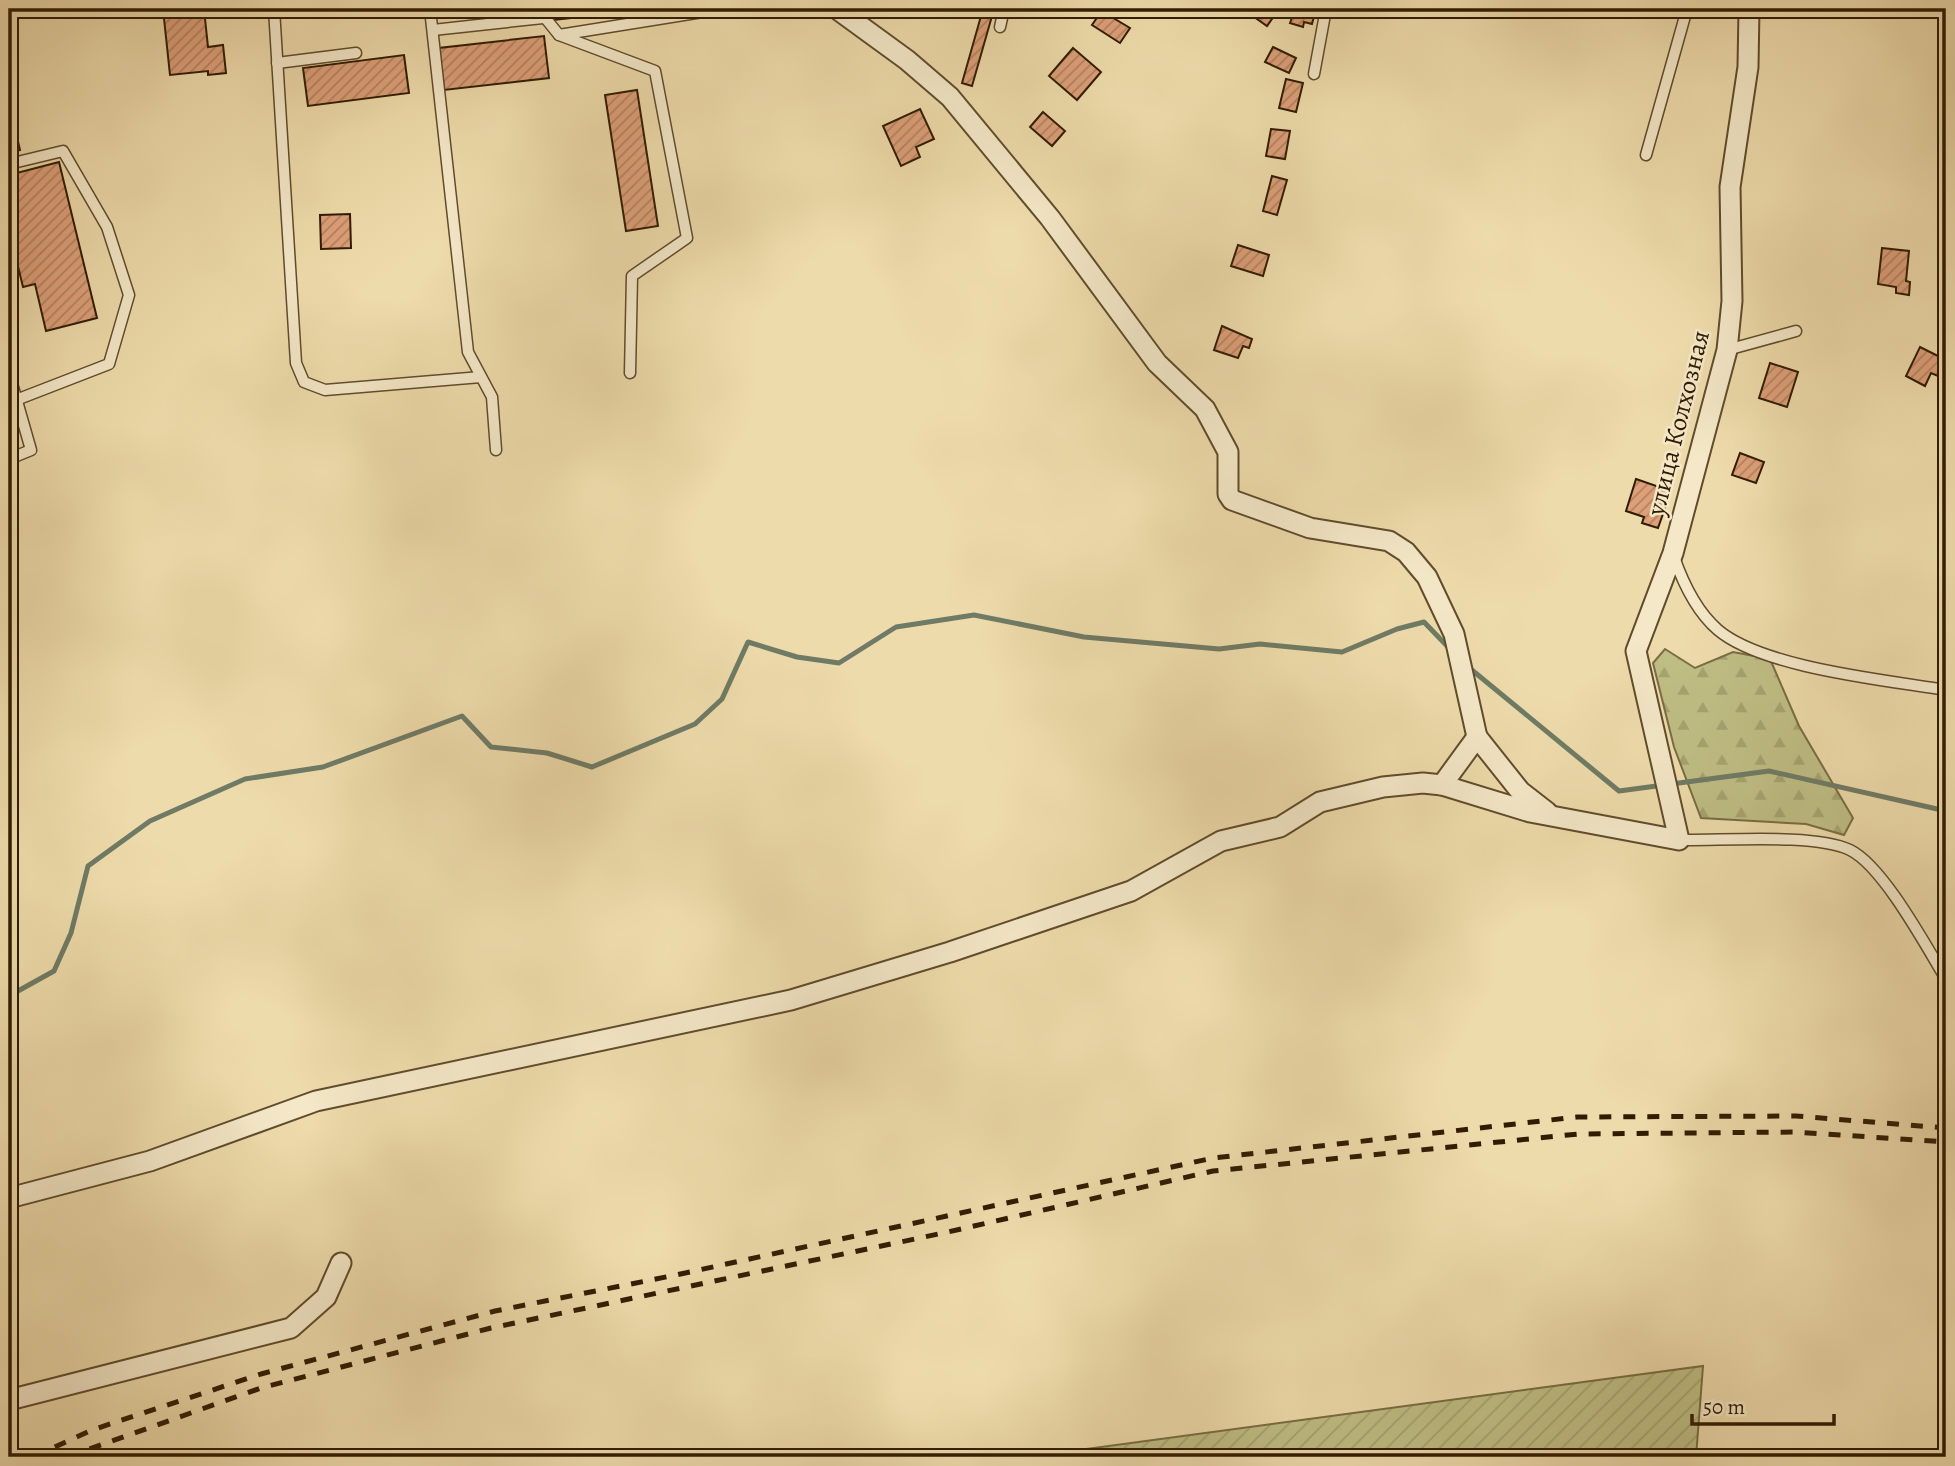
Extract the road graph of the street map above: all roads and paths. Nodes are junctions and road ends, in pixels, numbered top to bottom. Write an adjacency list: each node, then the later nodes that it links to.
1 (274, 9): 14 (lane)
2 (430, 9): 11 (lane)
3 (721, 9): 12 (lane)
4 (837, 9): 28 (street)
5 (1004, 9): 10 (lane)
6 (1326, 9): 15 (lane)
7 (1687, 9): 16 (lane)
8 (1749, 9): 19 (street, улица Колхозная)
9 (541, 13): 11 (lane); 12 (lane)
10 (1000, 27)
11 (433, 30): 22 (lane)
12 (559, 35): 21 (lane)
13 (356, 53): 14 (lane)
14 (277, 63): 22 (lane)
15 (1314, 74)
16 (1646, 155)
17 (9, 164): 23 (lane)
18 (1796, 331): 19 (lane)
19 (1727, 350): 26 (street, улица Колхозная)
20 (9, 373): 23 (lane)
21 (630, 373)
22 (481, 377): 24 (lane)
23 (16, 400): 25 (lane)
24 (496, 450)
25 (9, 459)
26 (1673, 553): 27 (lane); 31 (street, улица Колхозная)
27 (1946, 690)
28 (1477, 737): 29 (street); 30 (street)
29 (1442, 785): 30 (street); 33 (street)
30 (1550, 815): 31 (street)
31 (1679, 841): 32 (lane)
32 (1946, 979)
33 (9, 1198)
34 (341, 1263): 35 (street)
35 (9, 1400)

